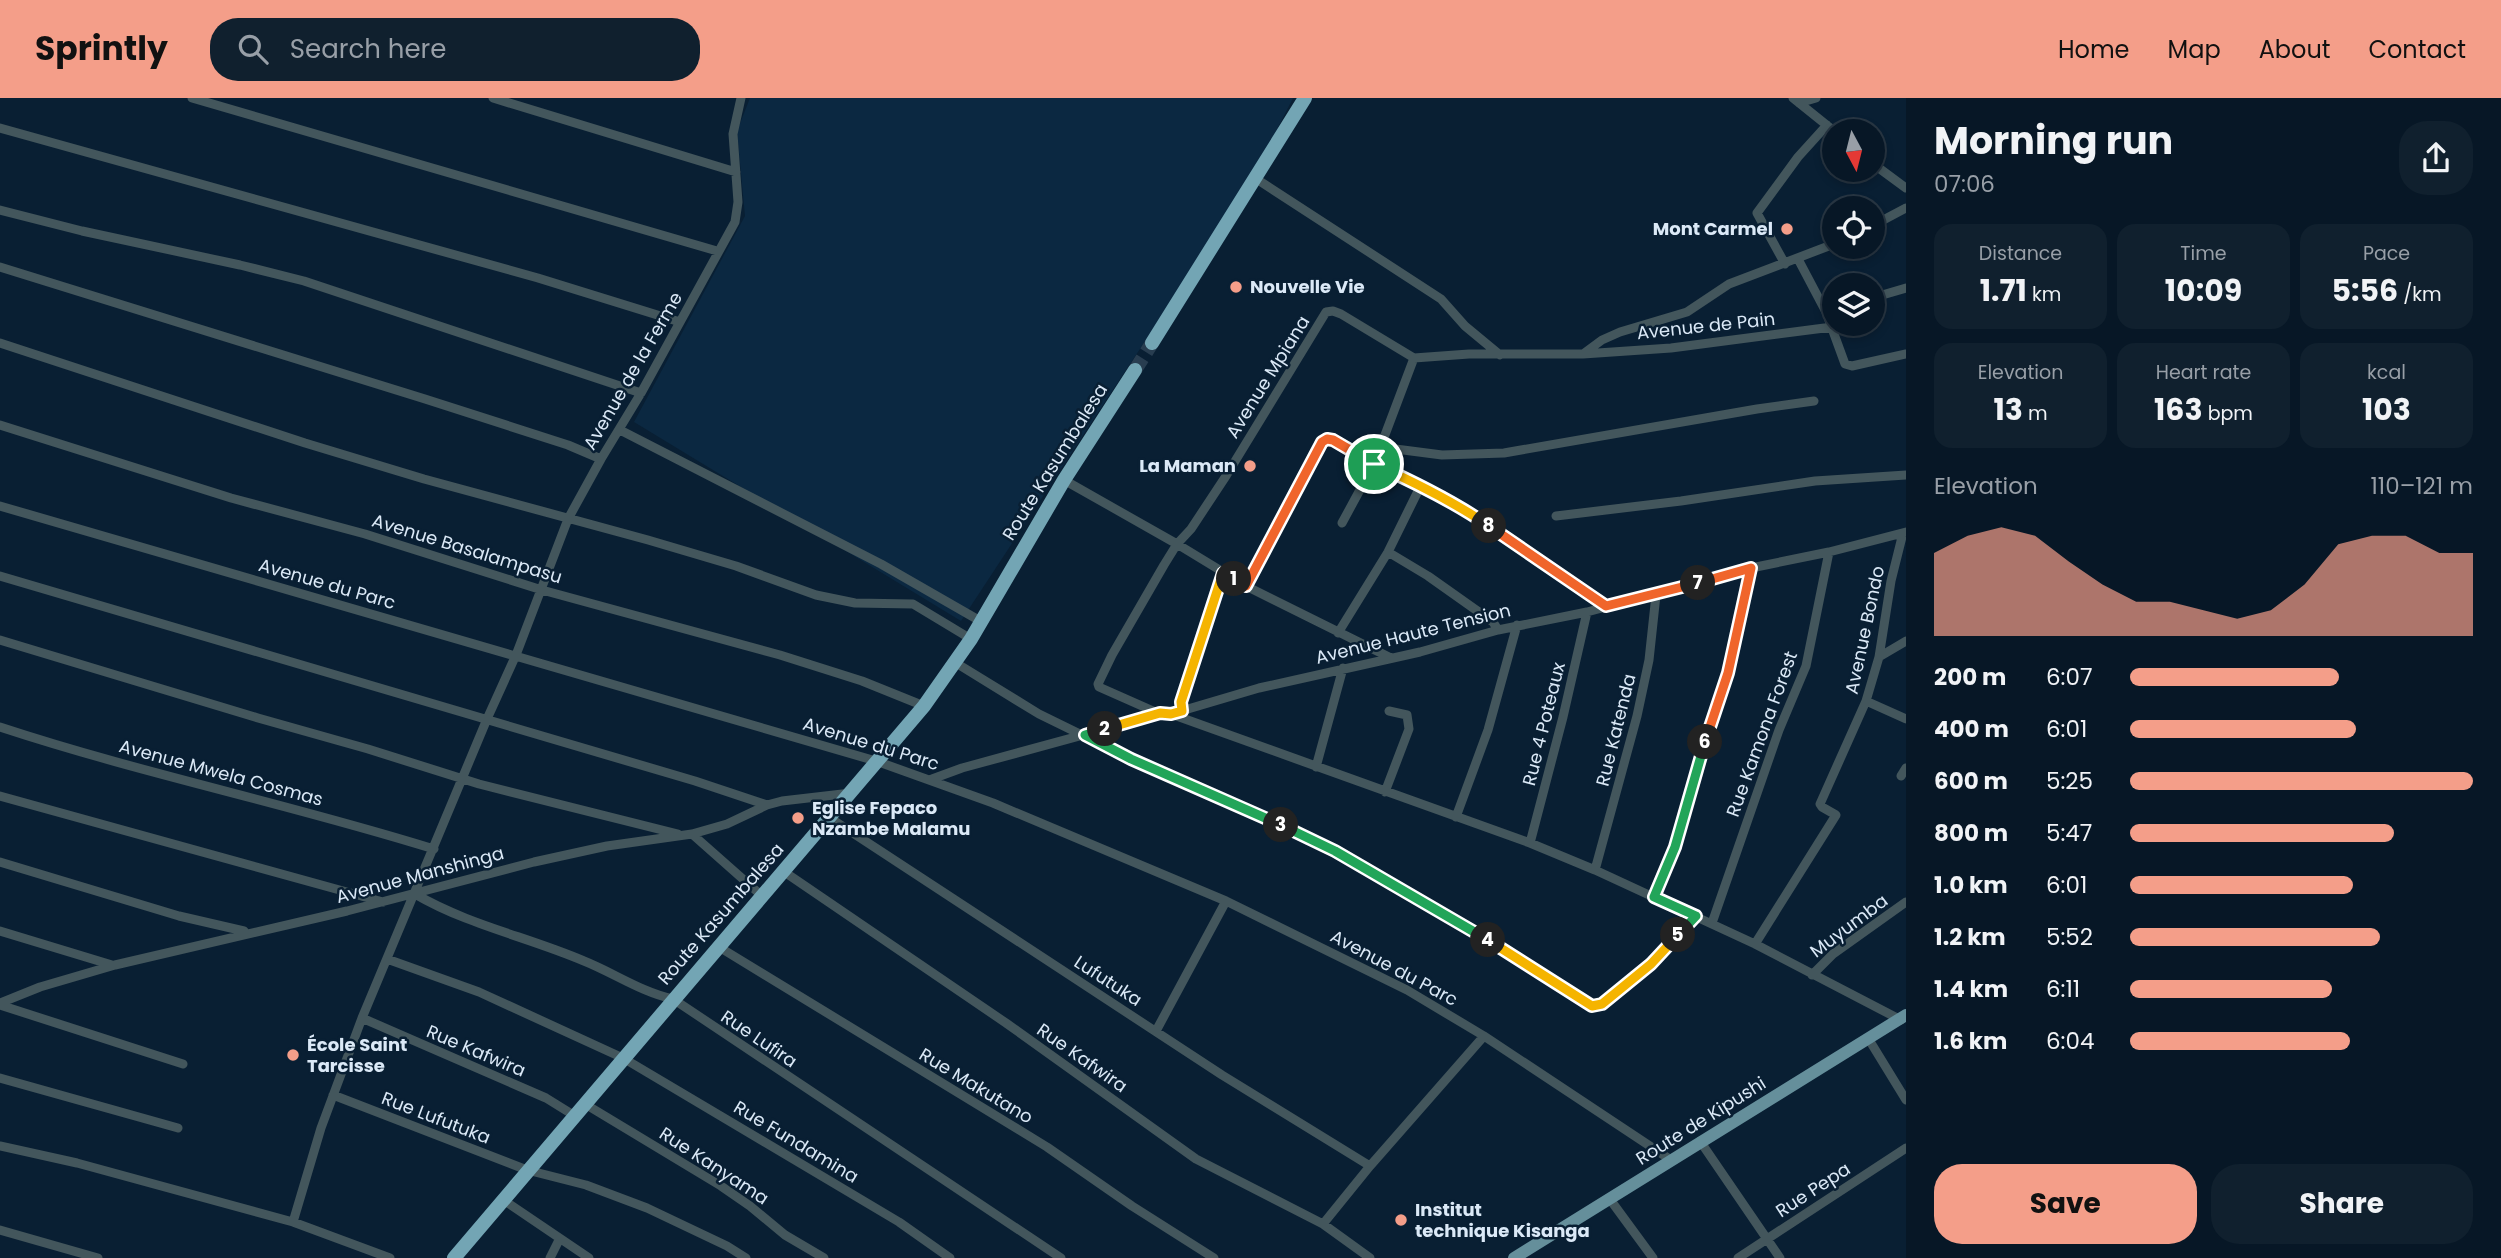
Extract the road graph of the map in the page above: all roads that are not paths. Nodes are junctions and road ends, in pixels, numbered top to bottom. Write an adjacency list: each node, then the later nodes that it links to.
1 (192, 98): 18 (street)
2 (493, 98): 10 (street)
3 (741, 98): 10 (street, Avenue de la Ferme)
4 (1305, 98): 12 (highway)
5 (1816, 98): 6 (street)
6 (1796, 100): 7 (street)
7 (1822, 121)
8 (0, 128): 25 (street)
9 (1822, 135): 20 (street)
10 (736, 172): 18 (street, Avenue de la Ferme)
11 (1885, 173): 13 (street)
12 (1255, 178): 29 (highway); 31 (street)
13 (1906, 188)
14 (1906, 208): 16 (street)
15 (0, 210): 35 (street)
16 (1885, 219)
17 (1822, 249): 19 (street)
18 (717, 251): 25 (street, Avenue de la Ferme)
19 (1798, 259): 20 (street); 24 (street)
20 (1785, 264): 32 (street)
21 (0, 267): 40 (street)
22 (1906, 288): 23 (street)
23 (1885, 294)
24 (1822, 298)
25 (680, 322): 35 (street, Avenue de la Ferme)
26 (1822, 328): 32 (street, Avenue de Pain)
27 (1836, 336): 30 (street)
28 (0, 343): 47 (street)
29 (1152, 343)
30 (1906, 354)
31 (1500, 355): 32 (street); 33 (street)
32 (1583, 355)
33 (1414, 358): 39 (street); 50 (street, Avenue Mpiana)
34 (1135, 370): 43 (highway, Route Kasumbalesa)
35 (641, 393): 38 (street, Avenue de la Ferme)
36 (1814, 401): 39 (street)
37 (0, 425): 57 (street, Avenue Basalampasu)
38 (620, 429): 40 (street, Avenue de la Ferme); 61 (street)
39 (1380, 447): 41 (street)
40 (601, 459): 47 (street, Avenue de la Ferme)
41 (1374, 464): 44 (street); 48 (street); 56 (street)
42 (1906, 475): 46 (street)
43 (1063, 480): 50 (street); 61 (highway, Route Kasumbalesa)
44 (1421, 485): 51 (street); 59 (street)
45 (0, 506): 68 (street, Avenue du Parc)
46 (1556, 516)
47 (568, 519): 57 (street, Avenue de la Ferme); 65 (street)
48 (1342, 523)
49 (1905, 532): 52 (street, Avenue Haute Tension); 69 (street, Avenue Bondo)
50 (1177, 544): 54 (street); 77 (street, Avenue Mpiana)
51 (1388, 552): 63 (street); 64 (street)
52 (1829, 552): 53 (street, Avenue Haute Tension); 106 (street, Rue Kamona Forest)
53 (1751, 568): 58 (street, Avenue Haute Tension); 101 (street)
54 (1223, 573): 56 (street); 75 (street)
55 (0, 576): 79 (street)
56 (1246, 586): 64 (street)
57 (542, 590): 68 (street, Avenue de la Ferme); 74 (street, Avenue Basalampasu)
58 (1656, 595): 59 (street, Avenue Haute Tension); 97 (street, Rue Katenda)
59 (1606, 606): 60 (street, Avenue Haute Tension)
60 (1587, 612): 62 (street, Avenue Haute Tension); 94 (street, Rue 4 Poteaux)
61 (982, 622): 65 (highway, Route Kasumbalesa)
62 (1517, 625): 63 (street, Avenue Haute Tension); 91 (street)
63 (1497, 630): 70 (street, Avenue Haute Tension)
64 (1338, 633): 70 (street)
65 (971, 639): 71 (highway, Route Kasumbalesa)
66 (0, 640): 86 (street)
67 (1906, 641): 69 (street)
68 (516, 655): 79 (street, Avenue de la Ferme); 83 (street, Avenue du Parc)
69 (1879, 656): 73 (street, Avenue Bondo)
70 (1392, 659): 72 (street, Avenue Haute Tension)
71 (956, 663): 74 (highway, Route Kasumbalesa); 82 (street)
72 (1343, 668): 75 (street, Avenue Haute Tension); 84 (street)
73 (1866, 701): 80 (street); 109 (street, Avenue Bondo)
74 (924, 706): 83 (highway, Route Kasumbalesa)
75 (1182, 711): 78 (street, Avenue Haute Tension)
76 (1389, 711): 87 (street)
77 (1160, 713): 78 (street, Avenue Haute Tension); 82 (street, Avenue Haute Tension)
78 (1171, 714): 84 (street)
79 (487, 719): 86 (street, Avenue de la Ferme); 90 (street)
80 (1906, 719)
81 (0, 727): 95 (street, Avenue Mwela Cosmas)
82 (1085, 735): 85 (street, Avenue Haute Tension); 105 (street)
83 (876, 761): 85 (street, Avenue du Parc); 88 (highway, Route Kasumbalesa)
84 (1316, 767): 87 (street)
85 (932, 779): 102 (street, Avenue du Parc)
86 (462, 780): 93 (street); 95 (street, Avenue de la Ferme)
87 (1385, 792): 91 (street)
88 (850, 793): 90 (street, Avenue Manshinga); 92 (highway, Route Kasumbalesa)
89 (0, 796): 103 (street)
90 (767, 805): 93 (street, Avenue Manshinga)
91 (1457, 817): 94 (street)
92 (830, 818): 98 (highway, Route Kasumbalesa); 118 (street, Lufutuka)
93 (687, 834): 99 (street, Avenue Manshinga); 100 (street)
94 (1530, 843): 97 (street)
95 (434, 849): 99 (street, Avenue de la Ferme)
96 (0, 862): 108 (street)
97 (1595, 870): 101 (street)
98 (783, 872): 100 (highway, Route Kasumbalesa); 138 (street, Rue Kafwira)
99 (415, 894): 103 (street, Avenue Manshinga); 111 (street, Avenue de la Ferme); 114 (street, Rue Lufira)
100 (762, 896): 110 (highway, Route Kasumbalesa)
101 (1654, 897): 105 (street)
102 (1226, 901): 118 (street); 119 (street, Avenue du Parc)
103 (383, 902): 108 (street, Avenue Manshinga)
104 (1906, 902): 113 (street, Muyumba)
105 (1696, 916): 106 (street)
106 (1712, 923): 109 (street)
107 (0, 931): 112 (street)
108 (248, 932): 112 (street, Avenue Manshinga)
109 (1755, 944): 113 (street)
110 (719, 947): 114 (highway, Route Kasumbalesa); 152 (street, Rue Makutano)
111 (387, 959): 116 (street, Avenue de la Ferme); 121 (street)
112 (114, 965): 115 (street, Avenue Manshinga)
113 (1812, 975): 117 (street)
114 (673, 999): 121 (highway, Route Kasumbalesa); 151 (street, Rue Lufira)
115 (0, 1004): 122 (street)
116 (362, 1018): 124 (street, Avenue de la Ferme); 127 (street, Rue Kafwira)
117 (1904, 1018): 120 (main road, Route de Kipushi)
118 (1156, 1031): 133 (street, Lufutuka)
119 (1484, 1036): 132 (street, Avenue du Parc); 133 (street)
120 (1868, 1038): 125 (street); 129 (main road, Route de Kipushi)
121 (623, 1058): 126 (highway, Route Kasumbalesa); 150 (street, Rue Fundamina)
122 (183, 1064)
123 (0, 1078): 128 (street)
124 (333, 1095): 134 (street, Rue Lufutuka); 137 (street, Avenue de la Ferme)
125 (1906, 1100)
126 (585, 1104): 127 (highway, Route Kasumbalesa); 149 (street, Rue Kanyama)
127 (575, 1116): 134 (highway, Route Kasumbalesa)
128 (178, 1128)
129 (1700, 1141): 132 (main road, Route de Kipushi); 140 (street)
130 (0, 1146): 137 (street)
131 (1906, 1148): 140 (street, Rue Pepa)
132 (1671, 1160): 135 (main road, Route de Kipushi)
133 (1370, 1167): 138 (street)
134 (527, 1170): 136 (highway, Route Kasumbalesa); 148 (street, Rue Lufutuka)
135 (1609, 1198): 142 (main road, Route de Kipushi); 154 (street)
136 (502, 1199): 141 (street); 145 (highway, Route Kasumbalesa)
137 (293, 1222): 144 (street)
138 (1323, 1224): 153 (street, Rue Kafwira)
139 (0, 1230): 143 (street)
140 (1768, 1239): 155 (street, Rue Pepa); 156 (street)
141 (559, 1240): 146 (street); 147 (street)
142 (1519, 1257)
143 (98, 1258)
144 (390, 1258)
145 (454, 1258)
146 (550, 1258)
147 (589, 1258)
148 (746, 1258)
149 (824, 1258)
150 (950, 1258)
151 (1061, 1258)
152 (1214, 1258)
153 (1370, 1258)
154 (1653, 1258)
155 (1738, 1258)
156 (1780, 1258)

